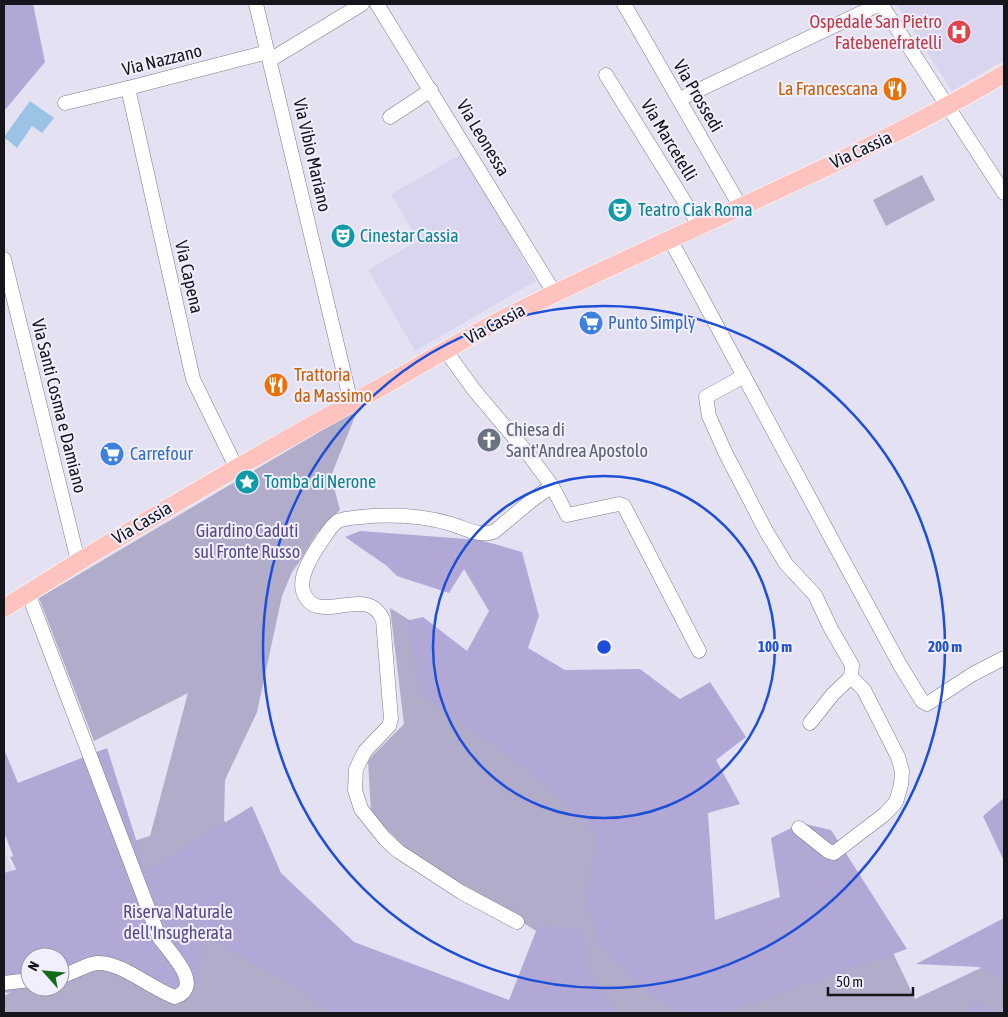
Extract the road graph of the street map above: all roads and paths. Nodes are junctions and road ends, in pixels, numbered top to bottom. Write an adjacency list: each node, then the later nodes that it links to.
1 (256, 4): 6 (street, Via Vibio Mariano)
2 (362, 4): 6 (street, Via Nazzano)
3 (377, 4): 10 (street, Via Leonessa)
4 (624, 4): 16 (street, Via Prossedi)
5 (880, 4): 11 (street); 13 (street)
6 (269, 56): 9 (street, Via Nazzano); 23 (street, Via Vibio Mariano)
7 (1004, 74): 13 (main road, Via Cassia)
8 (606, 75): 17 (street, Via Marcetelli)
9 (128, 88): 12 (street, Via Nazzano); 24 (street, Via Capena)
10 (431, 90): 14 (street); 20 (street, Via Leonessa)
11 (686, 96)
12 (65, 102)
13 (949, 106): 15 (street); 16 (main road, Via Cassia)
14 (390, 117)
15 (1004, 193)
16 (740, 206): 17 (main road, Via Cassia)
17 (698, 225): 18 (main road, Via Cassia)
18 (670, 239): 20 (main road, Via Cassia); 22 (street)
19 (4, 262): 26 (street, Via Santi Cosma e Damiano)
20 (555, 294): 21 (main road, Via Cassia)
21 (446, 351): 23 (main road, Via Cassia); 25 (street)
22 (744, 376): 30 (street); 31 (street)
23 (351, 403): 24 (main road, Via Cassia)
24 (236, 467): 26 (main road, Via Cassia)
25 (552, 486): 29 (street); 34 (street)
26 (78, 561): 27 (main road, Via Cassia)
27 (28, 593): 28 (main road, Via Cassia); 35 (street)
28 (4, 608)
29 (699, 651)
30 (1004, 658)
31 (851, 677): 32 (street); 33 (street)
32 (810, 723)
33 (799, 828)
34 (518, 922)
35 (70, 973)
36 (20, 981): 37 (street)
37 (4, 983)

